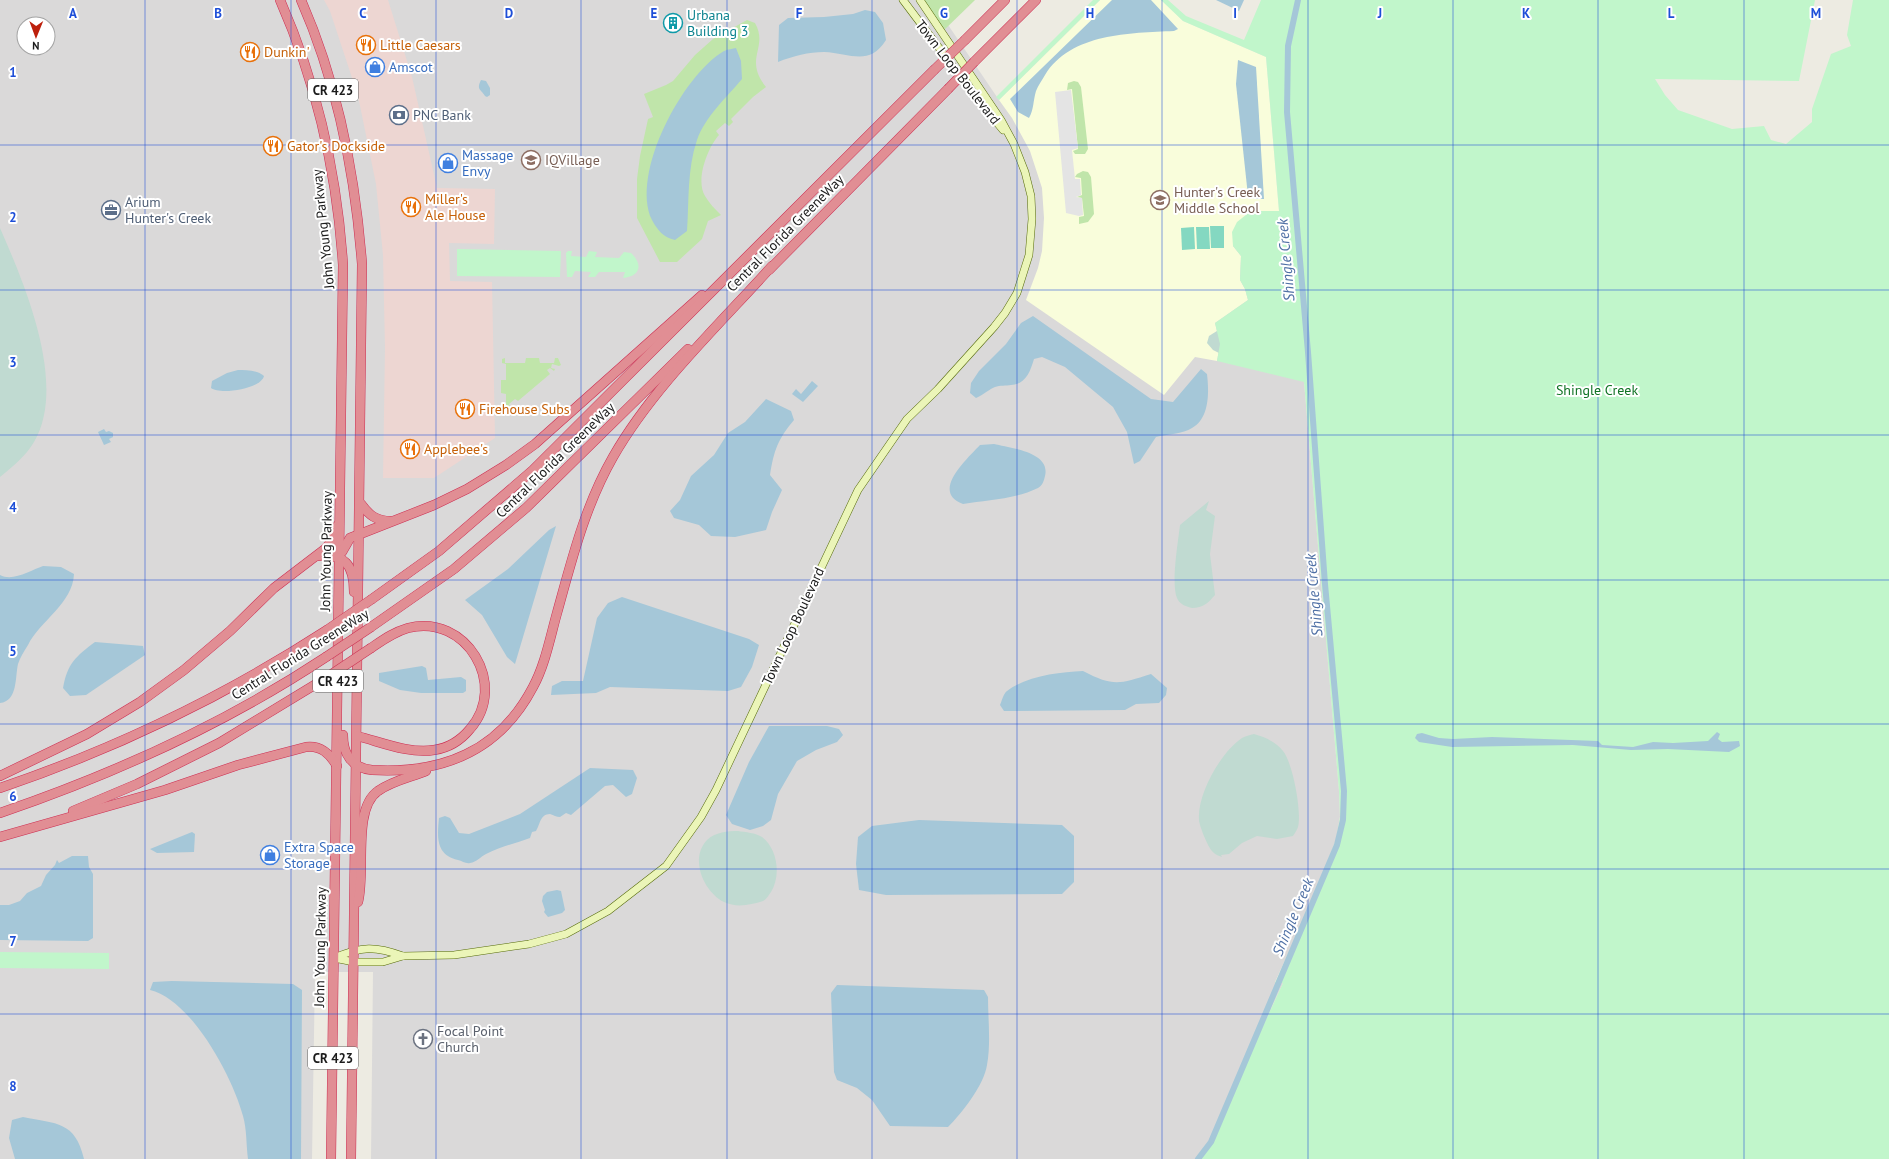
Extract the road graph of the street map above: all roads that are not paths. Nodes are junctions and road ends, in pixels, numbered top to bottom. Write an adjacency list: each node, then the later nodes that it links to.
1 (280, 0): 11 (highway, John Young Parkway / CR 423)
2 (301, 0): 10 (highway, CR 423)
3 (903, 0): 7 (street, Town Loop Boulevard)
4 (920, 0): 7 (street, Town Loop Boulevard)
5 (1004, 0): 8 (highway, Central Florida GreeneWay, bridge)
6 (1036, 0): 9 (highway, Central Florida GreeneWay, bridge)
7 (1014, 144): 29 (street, Town Loop Boulevard)
8 (755, 250): 12 (highway); 23 (highway, Central Florida GreeneWay, bridge)
9 (772, 266): 19 (highway); 24 (highway, Central Florida GreeneWay, bridge)
10 (360, 504): 12 (highway); 13 (highway, CR 423)
11 (341, 516): 14 (highway); 15 (highway, John Young Parkway / CR 423)
12 (394, 521): 13 (highway)
13 (360, 533): 15 (highway); 17 (highway, CR 423)
14 (317, 556): 15 (highway); 22 (highway)
15 (340, 557): 16 (highway, John Young Parkway / CR 423); 17 (highway)
16 (339, 601): 20 (highway, John Young Parkway / CR 423); 21 (highway)
17 (358, 698): 18 (highway, CR 423)
18 (357, 736): 21 (highway, CR 423); 25 (highway, bridge)
19 (439, 765): 21 (highway); 27 (highway)
20 (337, 766): 25 (highway); 30 (highway, John Young Parkway / CR 423)
21 (357, 766): 27 (highway, CR 423)
22 (0, 776)
23 (0, 788)
24 (0, 813)
25 (36, 826): 26 (highway)
26 (0, 837)
27 (355, 917): 28 (highway, CR 423)
28 (354, 949): 29 (street, Town Loop Boulevard); 30 (street, Town Loop Boulevard); 31 (highway, CR 423)
29 (403, 956): 31 (street, Town Loop Boulevard)
30 (334, 958): 31 (street, Town Loop Boulevard); 32 (highway, John Young Parkway / CR 423)
31 (354, 962): 33 (highway, CR 423)
32 (331, 1159)
33 (351, 1159)

